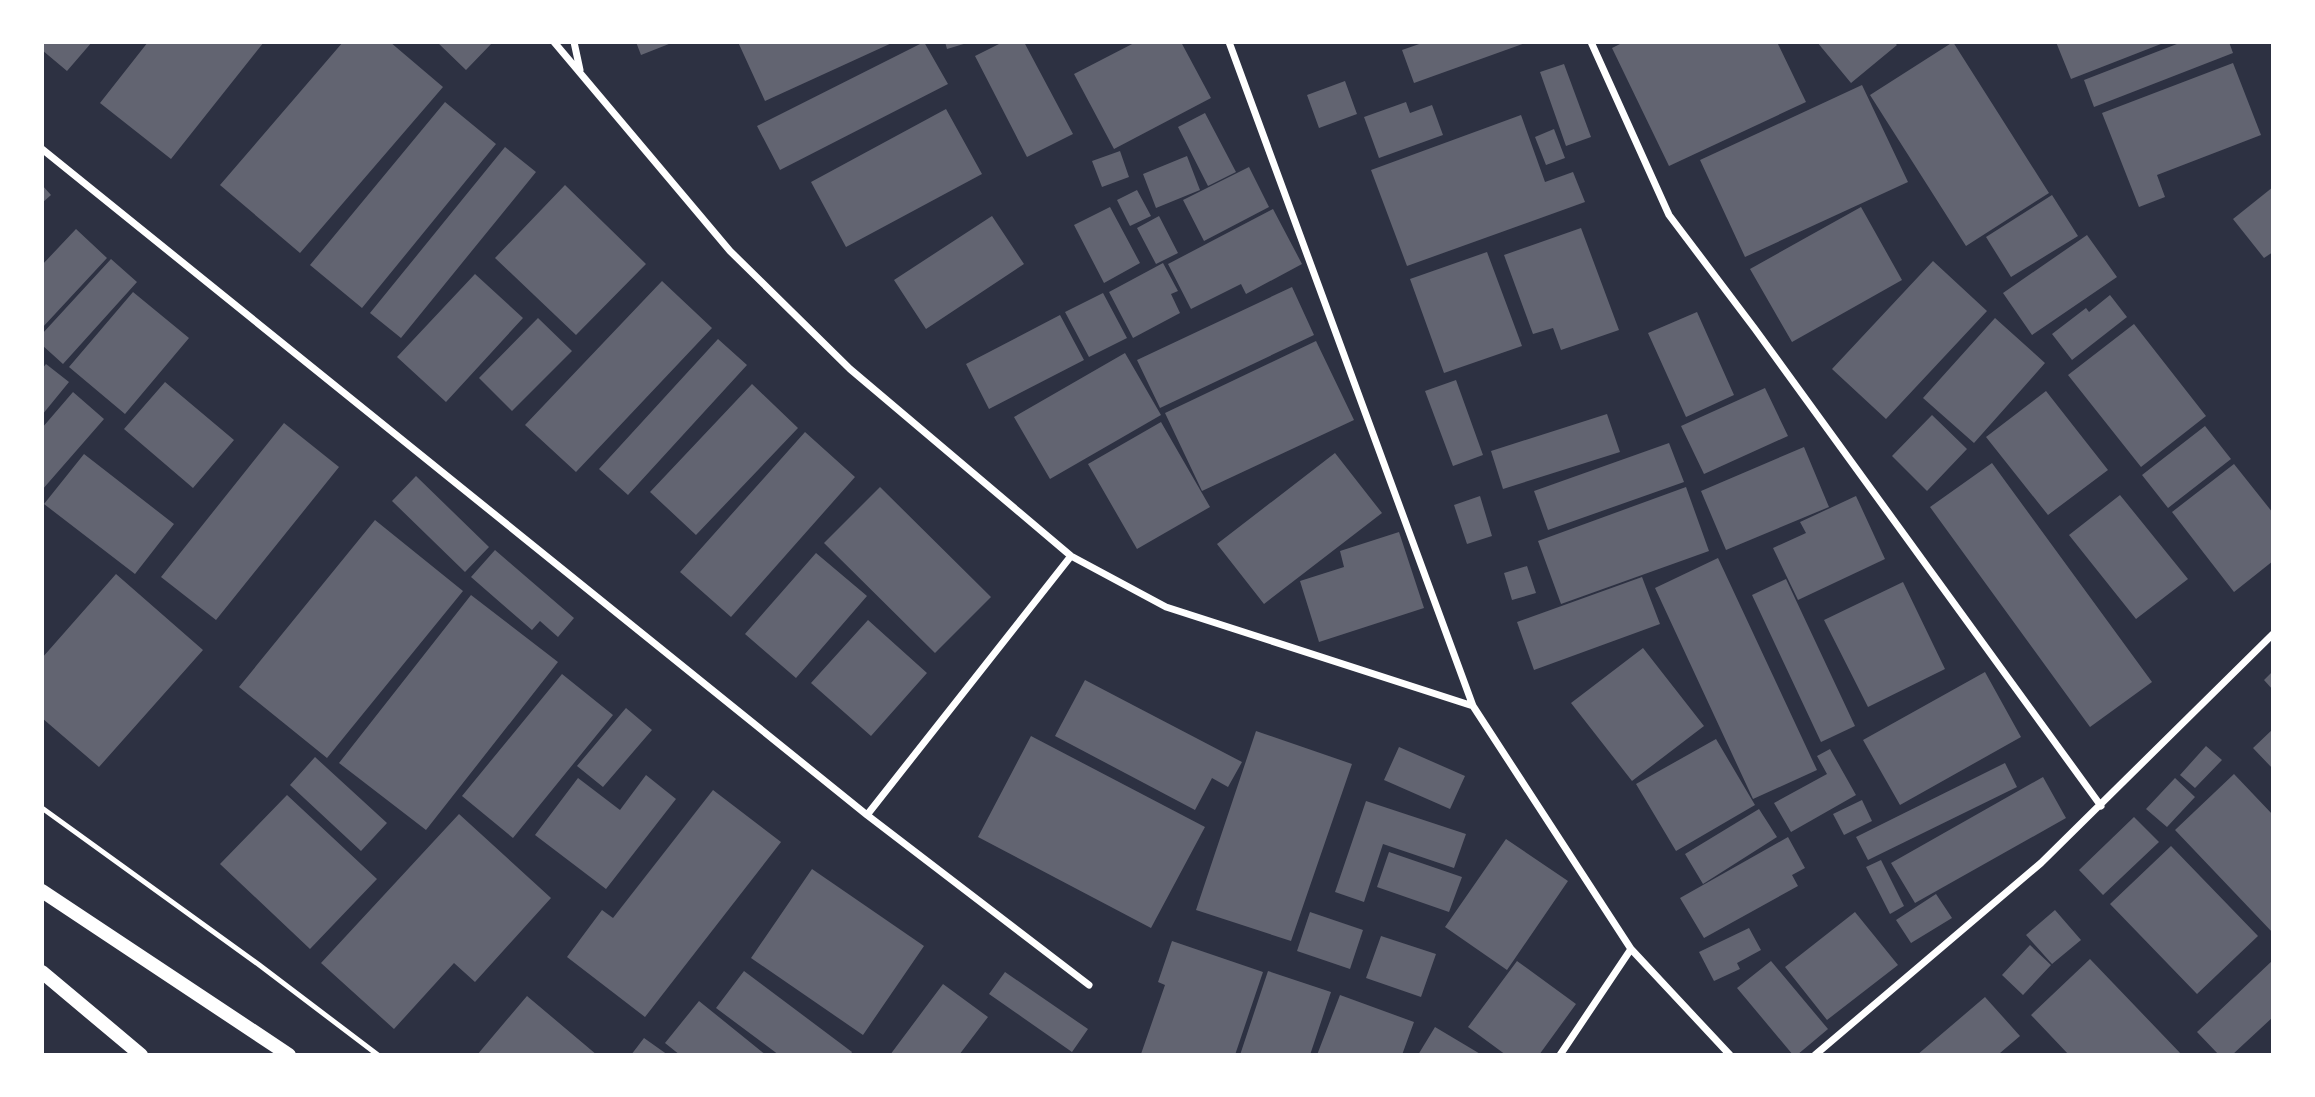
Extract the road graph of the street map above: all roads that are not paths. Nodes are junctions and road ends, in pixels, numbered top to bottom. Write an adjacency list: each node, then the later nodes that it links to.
1 (554, 42): 5 (street)
2 (573, 42): 5 (street)
3 (1229, 42): 9 (street)
4 (1591, 42): 10 (street)
5 (582, 74): 7 (street)
6 (42, 149): 12 (street)
7 (1071, 556): 9 (street); 12 (street)
8 (2273, 634): 10 (street)
9 (1473, 706): 14 (street)
10 (2101, 806): 22 (street)
11 (42, 808): 19 (lane)
12 (867, 816): 16 (street)
13 (42, 891): 18 (main road)
14 (1631, 950): 20 (street); 21 (street)
15 (42, 972): 17 (main road)
16 (1089, 985)
17 (141, 1055)
18 (289, 1055)
19 (378, 1055)
20 (1560, 1055)
21 (1730, 1055)
22 (1815, 1055)

